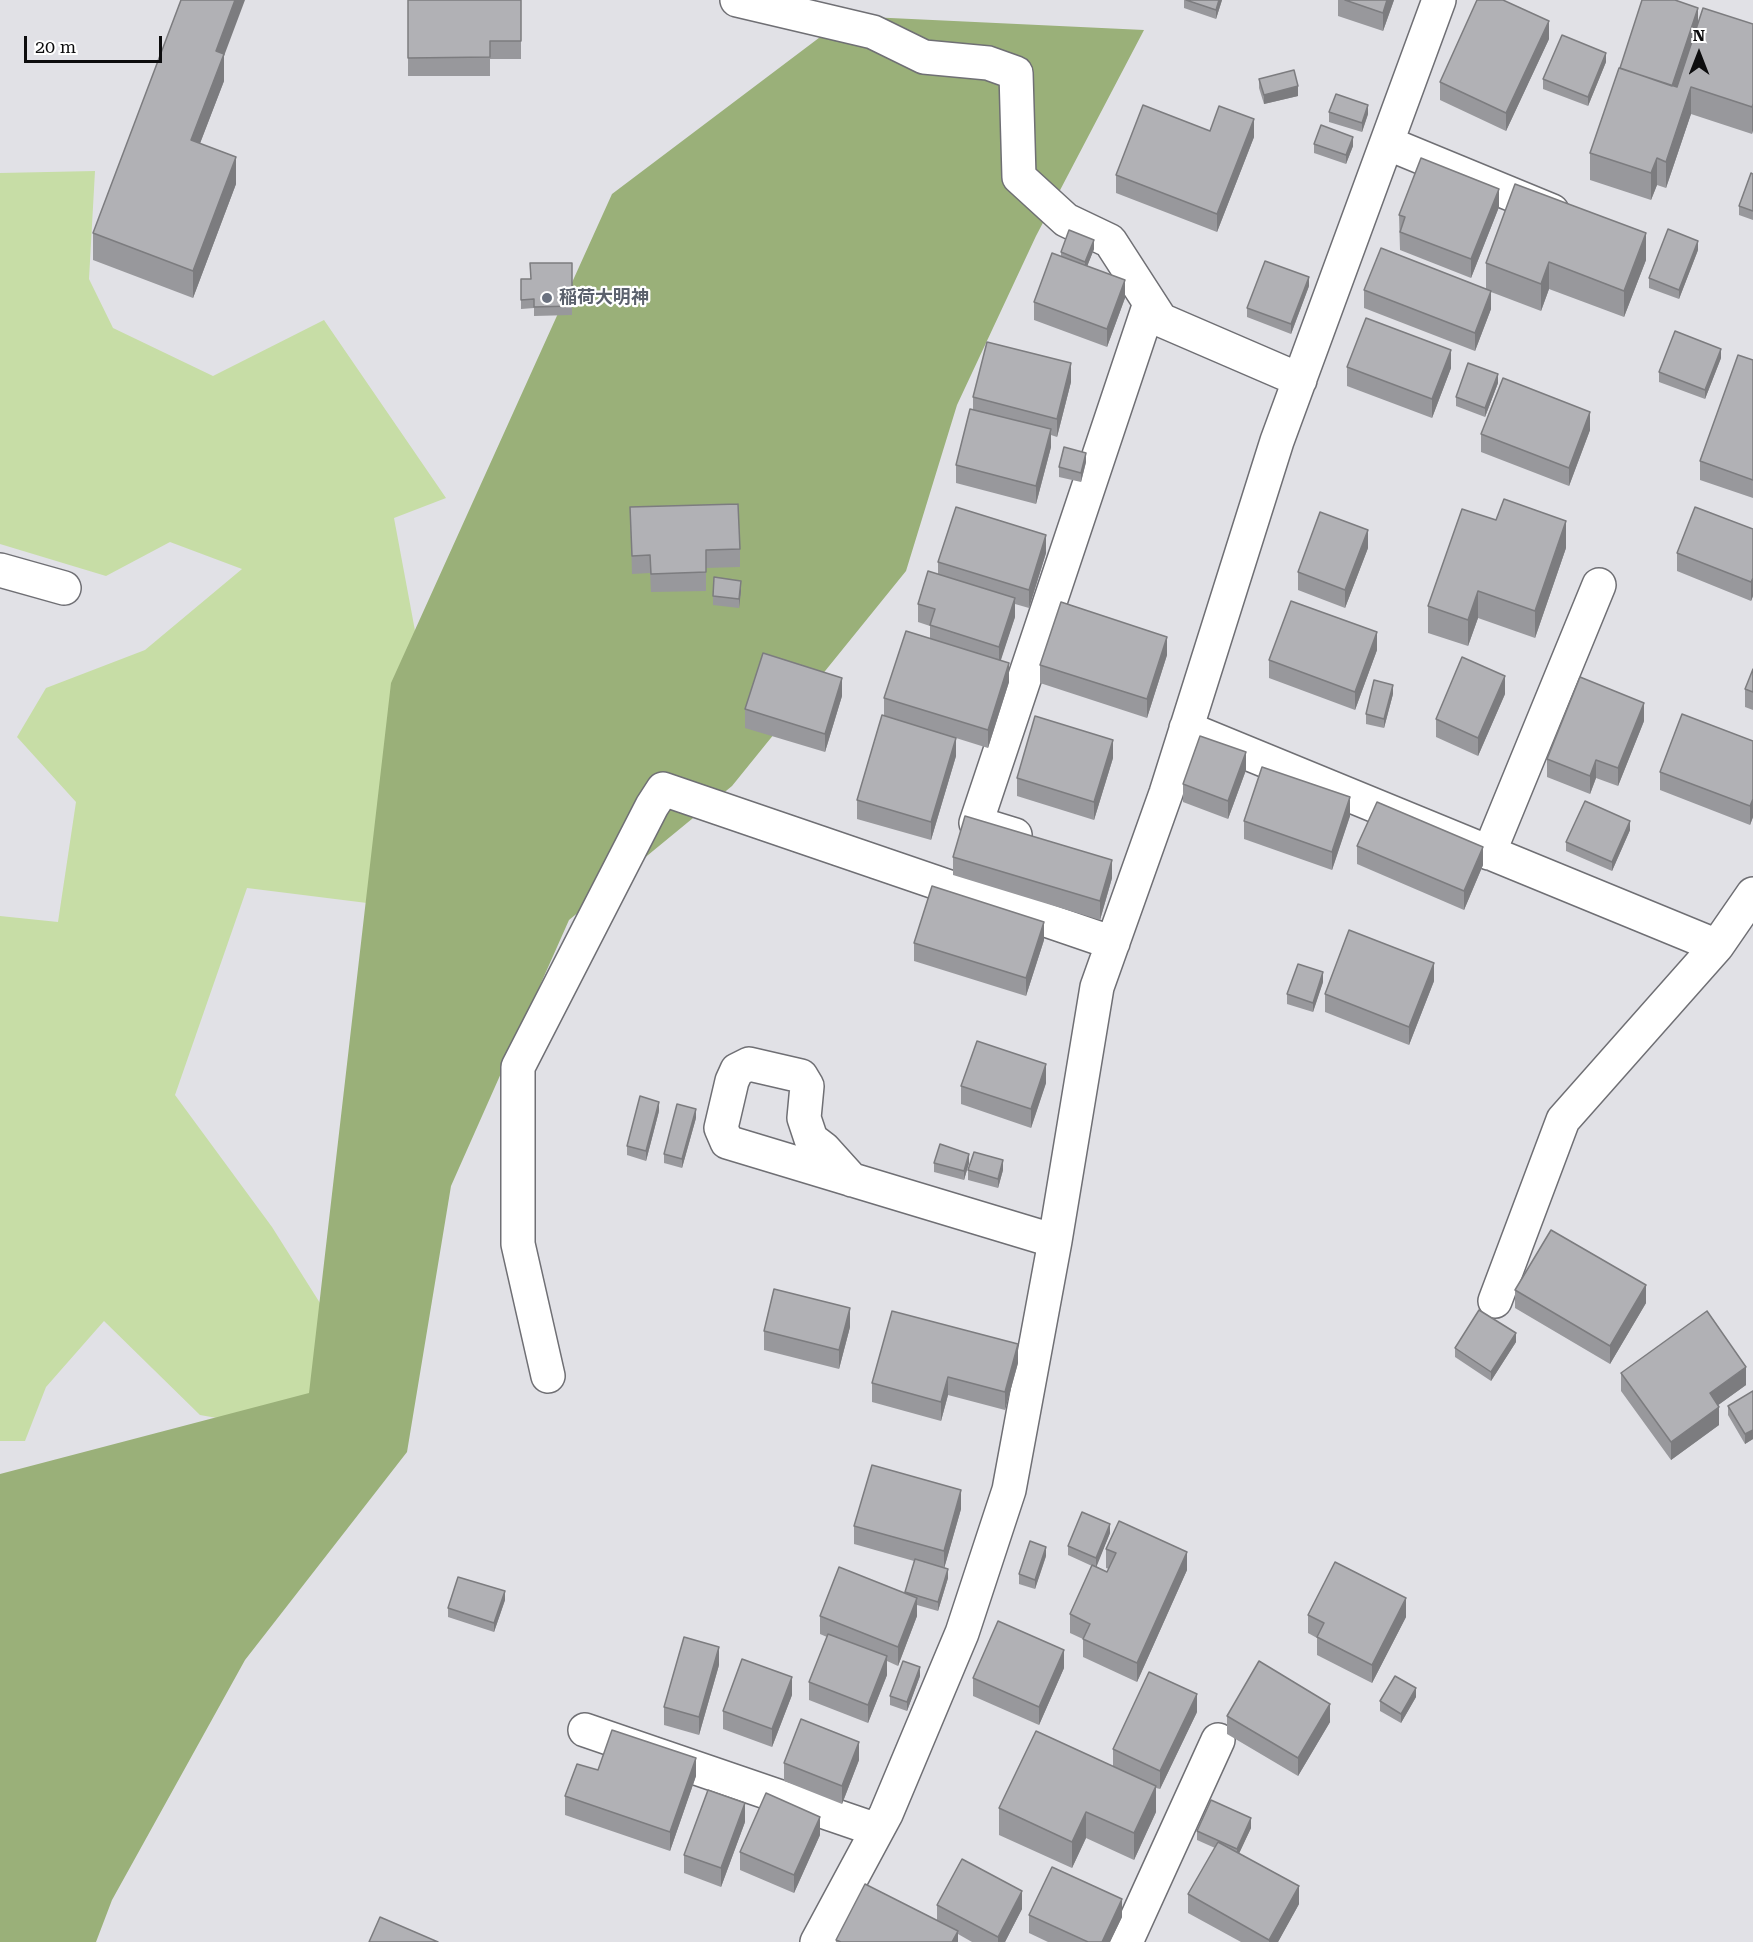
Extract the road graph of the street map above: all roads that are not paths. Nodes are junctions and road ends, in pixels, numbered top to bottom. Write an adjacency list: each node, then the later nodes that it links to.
1 (737, 0): 5 (street)
2 (1439, 0): 3 (street)
3 (1387, 143): 4 (street); 6 (street)
4 (1580, 222)
5 (1150, 303): 6 (street); 11 (street)
6 (1300, 380): 10 (street)
7 (0, 570): 9 (street)
8 (1599, 585): 12 (street)
9 (64, 588)
10 (1186, 728): 12 (street); 14 (street)
11 (1041, 842)
12 (1489, 853): 17 (street)
13 (1106, 861): 14 (street)
14 (1138, 871): 16 (street)
15 (1753, 894): 17 (street)
16 (1113, 942): 19 (street); 21 (street)
17 (1717, 946): 20 (street)
18 (852, 1180): 19 (street)
19 (1055, 1241): 24 (street)
20 (1495, 1300)
21 (548, 1376)
22 (585, 1730): 24 (street)
23 (1218, 1740): 26 (street)
24 (878, 1830): 25 (street)
25 (817, 1942)
26 (1126, 1942)

